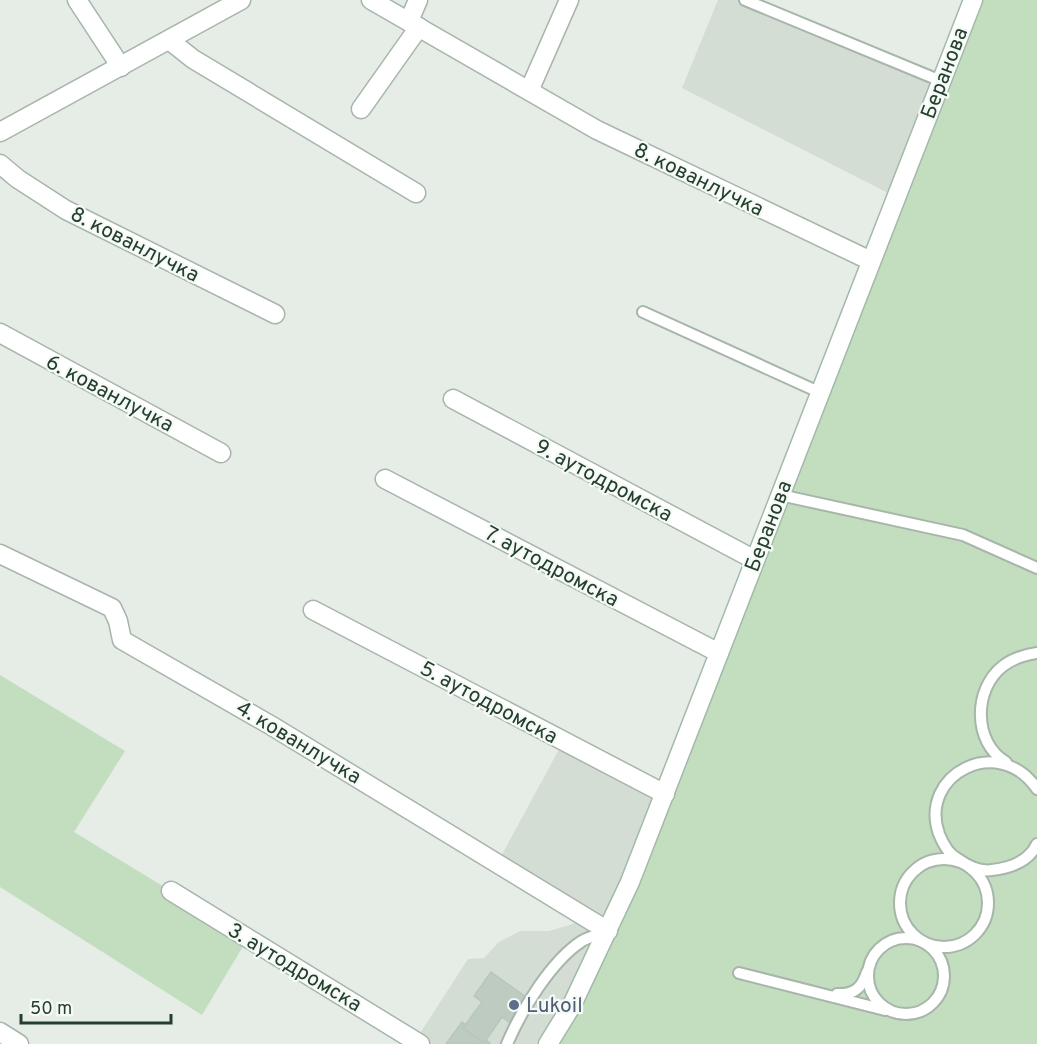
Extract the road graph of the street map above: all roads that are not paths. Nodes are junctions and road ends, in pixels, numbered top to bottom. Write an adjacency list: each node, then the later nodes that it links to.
1 (77, 0): 10 (street)
2 (241, 0): 9 (street)
3 (371, 0): 8 (street, 8. кованлучка)
4 (418, 0): 8 (street)
5 (569, 0): 12 (street)
6 (745, 0): 11 (lane)
7 (972, 0): 11 (street, Беранова)
8 (414, 24): 12 (street, 8. кованлучка); 13 (street)
9 (169, 40): 10 (street); 16 (street)
10 (121, 67): 14 (street)
11 (941, 81): 17 (street, Беранова)
12 (529, 91): 17 (street, 8. кованлучка)
13 (361, 108)
14 (0, 132)
15 (0, 164): 19 (street, 8. кованлучка)
16 (416, 193)
17 (871, 261): 21 (street, Беранова)
18 (643, 312): 21 (lane)
19 (275, 314)
20 (0, 333): 23 (street, 6. кованлучка)
21 (821, 393): 25 (street, Беранова)
22 (453, 399): 27 (street, 9. аутодромска)
23 (220, 453)
24 (385, 479): 30 (street, 7. аутодромска)
25 (780, 495): 27 (street, Беранова); 28 (lane)
26 (0, 554): 39 (street, 4. кованлучка)
27 (755, 560): 30 (street, Беранова)
28 (1037, 568)
29 (313, 610): 35 (street, 5. аутодромска)
30 (719, 652): 35 (street, Беранова)
31 (1037, 653): 32 (lane)
32 (1015, 768): 33 (lane); 34 (lane); 37 (lane)
33 (1037, 775)
34 (1037, 789)
35 (665, 794): 39 (street, Беранова)
36 (1037, 844): 37 (lane)
37 (969, 867): 40 (lane); 40 (lane)
38 (171, 891): 47 (street, 3. аутодромска)
39 (609, 931): 48 (lane); 49 (street, Беранова)
40 (919, 940): 41 (lane); 44 (lane)
41 (870, 964): 43 (lane); 44 (lane)
42 (739, 973): 43 (lane)
43 (814, 991): 44 (lane)
44 (894, 1012)
45 (0, 1032): 46 (street)
46 (19, 1044)
47 (420, 1044)
48 (507, 1044)
49 (548, 1044)

